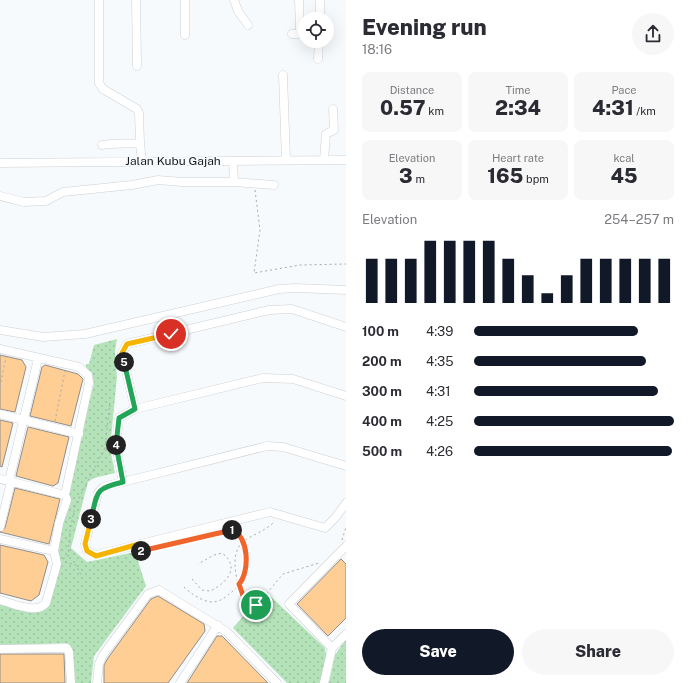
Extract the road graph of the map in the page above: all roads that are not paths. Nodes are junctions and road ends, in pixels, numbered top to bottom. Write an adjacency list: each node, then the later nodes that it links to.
1 (99, 0): 16 (street)
2 (136, 0): 13 (street)
3 (185, 0): 10 (street)
4 (234, 0): 8 (street)
5 (299, 0): 9 (street)
6 (320, 0): 7 (street)
7 (320, 12)
8 (248, 25)
9 (292, 34)
10 (185, 35)
11 (319, 48): 12 (street)
12 (318, 58)
13 (137, 66)
14 (283, 75): 18 (street)
15 (333, 109): 19 (street)
16 (140, 143): 17 (street); 22 (street)
17 (102, 145)
18 (286, 160): 19 (street, Jalan Kubu Gajah); 21 (street, Jalan Kubu Gajah)
19 (324, 160): 20 (street, Jalan Kubu Gajah)
20 (346, 160)
21 (233, 161): 22 (street, Jalan Kubu Gajah); 24 (street)
22 (142, 162): 23 (street, Jalan Kubu Gajah)
23 (0, 163)
24 (234, 182): 25 (street); 26 (street)
25 (274, 185)
26 (0, 196)
27 (346, 290): 29 (street)
28 (346, 327): 33 (street)
29 (0, 330)
30 (4, 350): 31 (street)
31 (38, 359): 35 (street); 36 (street)
32 (346, 396): 33 (street)
33 (135, 409): 40 (street)
34 (0, 414): 35 (street)
35 (24, 421): 36 (street); 39 (street)
36 (79, 434): 41 (street)
37 (346, 466): 40 (street)
38 (0, 479): 39 (street)
39 (10, 482): 41 (street); 43 (street)
40 (123, 482): 42 (street)
41 (65, 495): 46 (street)
42 (346, 503)
43 (0, 527)
44 (0, 539): 46 (street)
45 (344, 549): 50 (street)
46 (54, 551): 47 (street)
47 (0, 600)
48 (218, 625): 53 (street); 54 (street); 55 (street)
49 (346, 634): 50 (street)
50 (332, 648): 56 (street)
51 (0, 649): 52 (street)
52 (71, 683)
53 (97, 683)
54 (180, 683)
55 (277, 683)
56 (324, 683)

